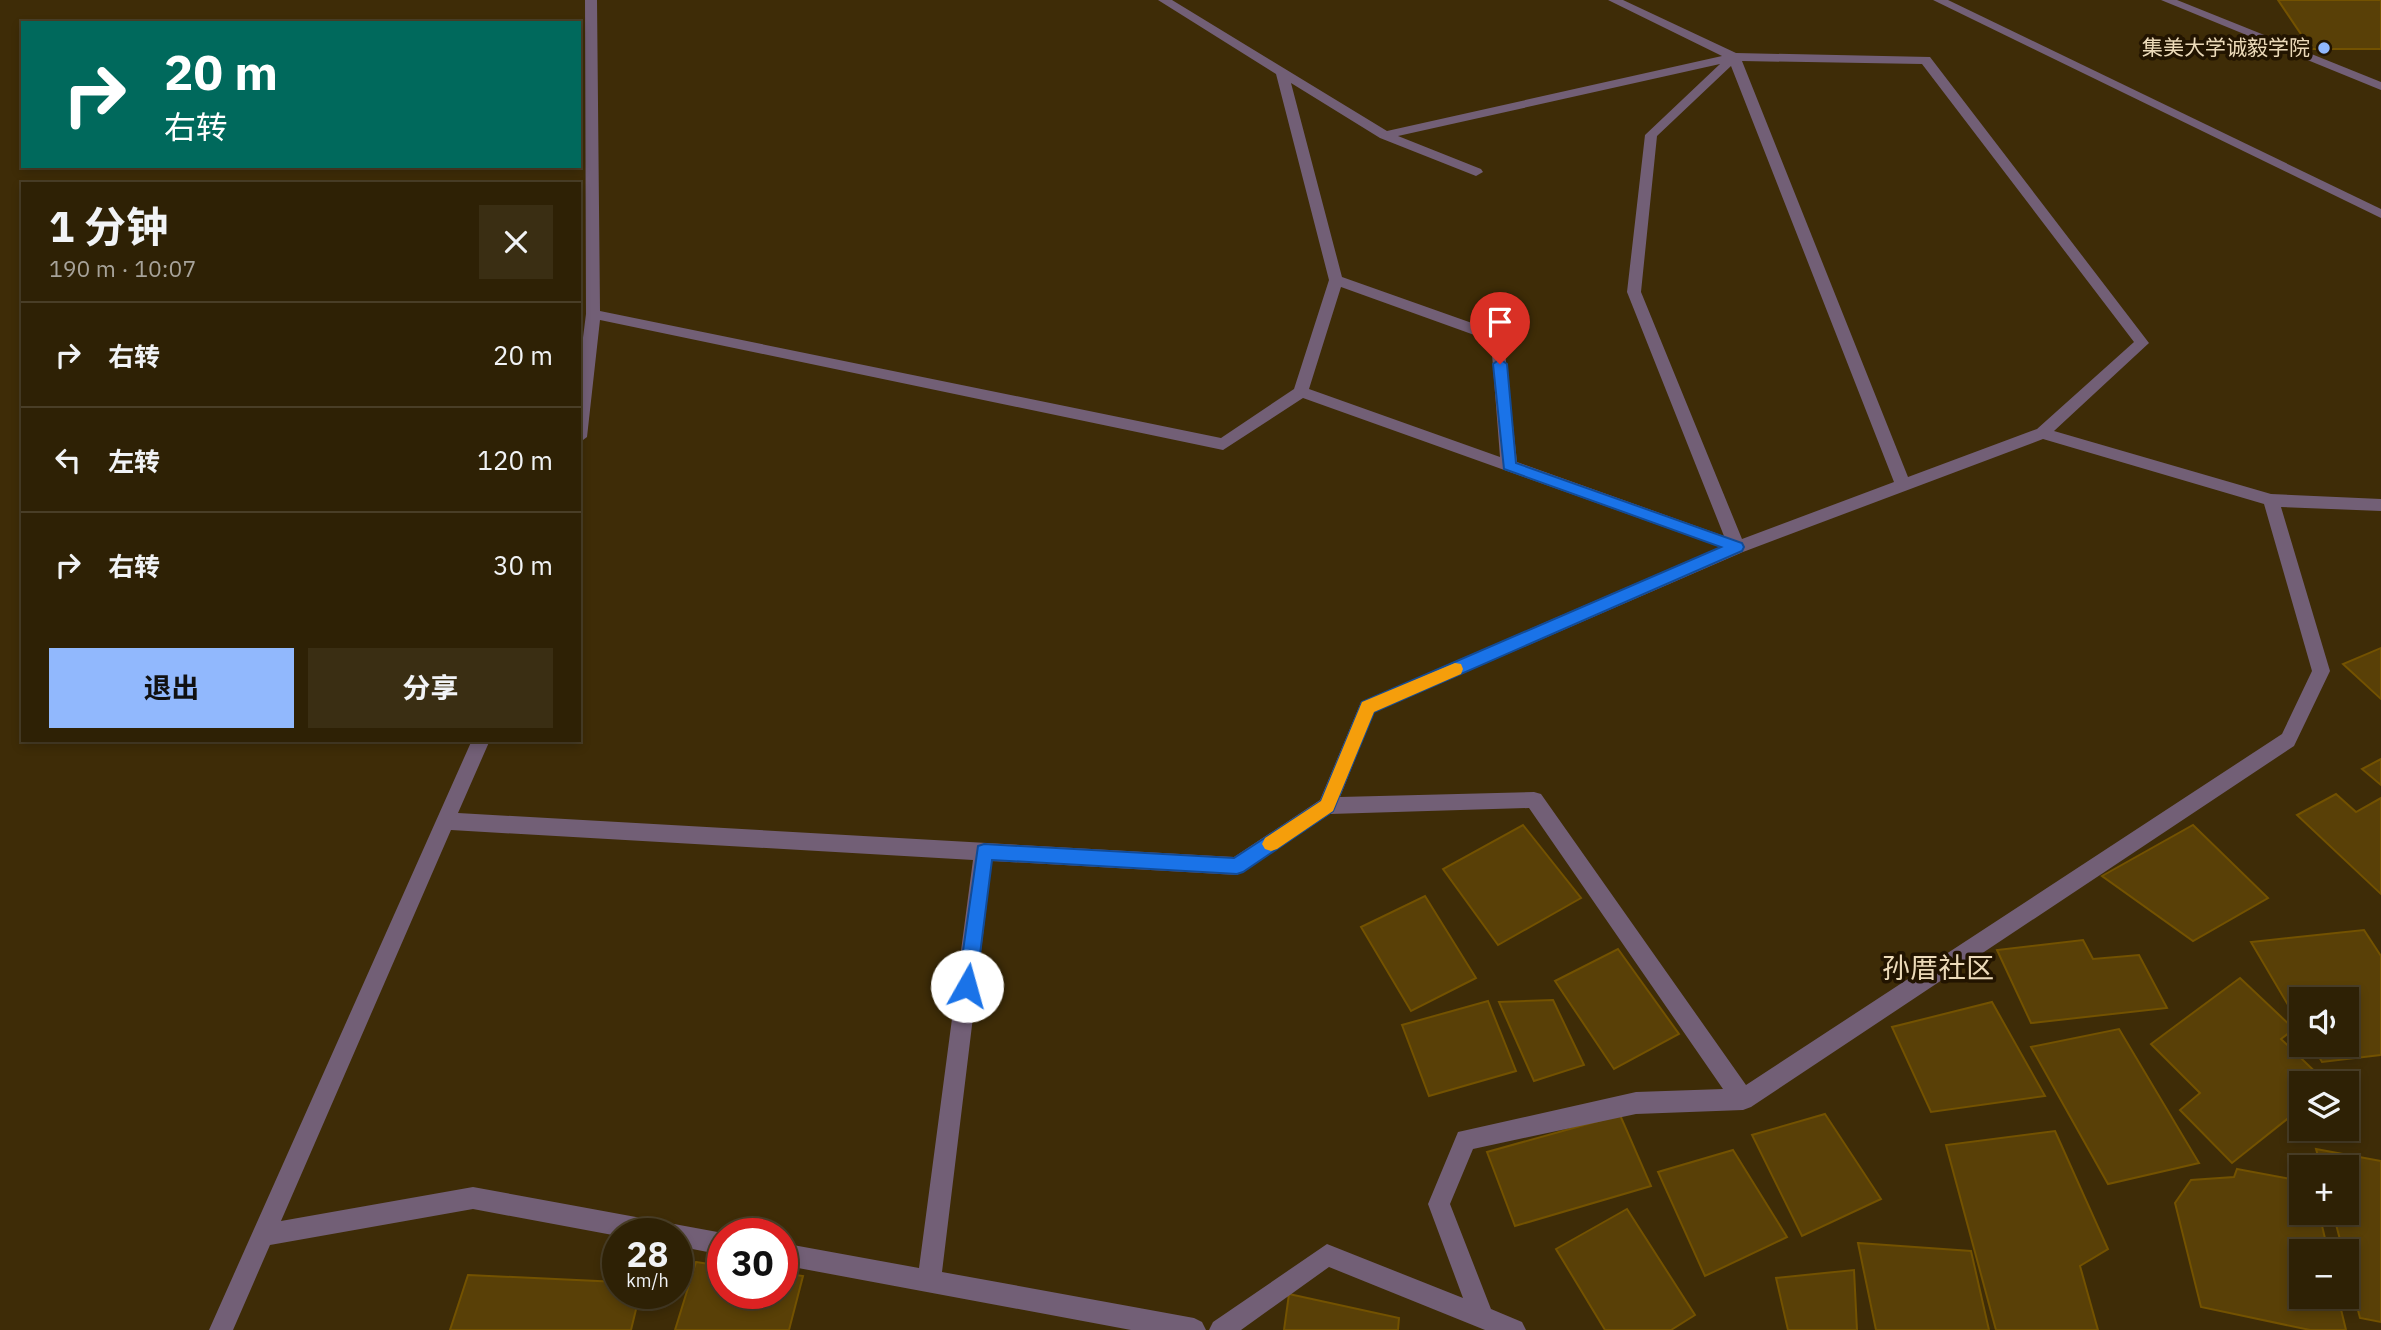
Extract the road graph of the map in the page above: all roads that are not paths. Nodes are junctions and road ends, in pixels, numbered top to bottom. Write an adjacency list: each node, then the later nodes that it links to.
1 (591, 0): 13 (street)
2 (1164, 0): 7 (street)
3 (1614, 0): 6 (street)
4 (1939, 0): 11 (street)
5 (2167, 0): 8 (street)
6 (1734, 57): 9 (street); 16 (street); 18 (street); 21 (street)
7 (1282, 72): 9 (street); 12 (street)
8 (2381, 86)
9 (1385, 135): 10 (street)
10 (1476, 172)
11 (2381, 214)
12 (1336, 279): 14 (street); 17 (street)
13 (593, 314): 14 (street); 15 (street)
14 (1301, 392): 17 (street)
15 (581, 419)
16 (2042, 433): 18 (street); 19 (street)
17 (1509, 466): 21 (street)
18 (1903, 485): 21 (street)
19 (2271, 500): 20 (street); 26 (street)
20 (2381, 505)
21 (1737, 547): 23 (street)
22 (480, 742): 24 (street)
23 (1327, 806): 25 (street); 26 (street)
24 (446, 821): 25 (street); 28 (street)
25 (984, 852): 30 (street)
26 (1743, 1099): 31 (street)
27 (602, 1222): 28 (street)
28 (263, 1235): 32 (street)
29 (798, 1258): 30 (street)
30 (929, 1281): 33 (street)
31 (1482, 1317): 34 (street); 35 (street)
32 (221, 1330)
33 (1194, 1330)
34 (1221, 1330)
35 (1514, 1330)

